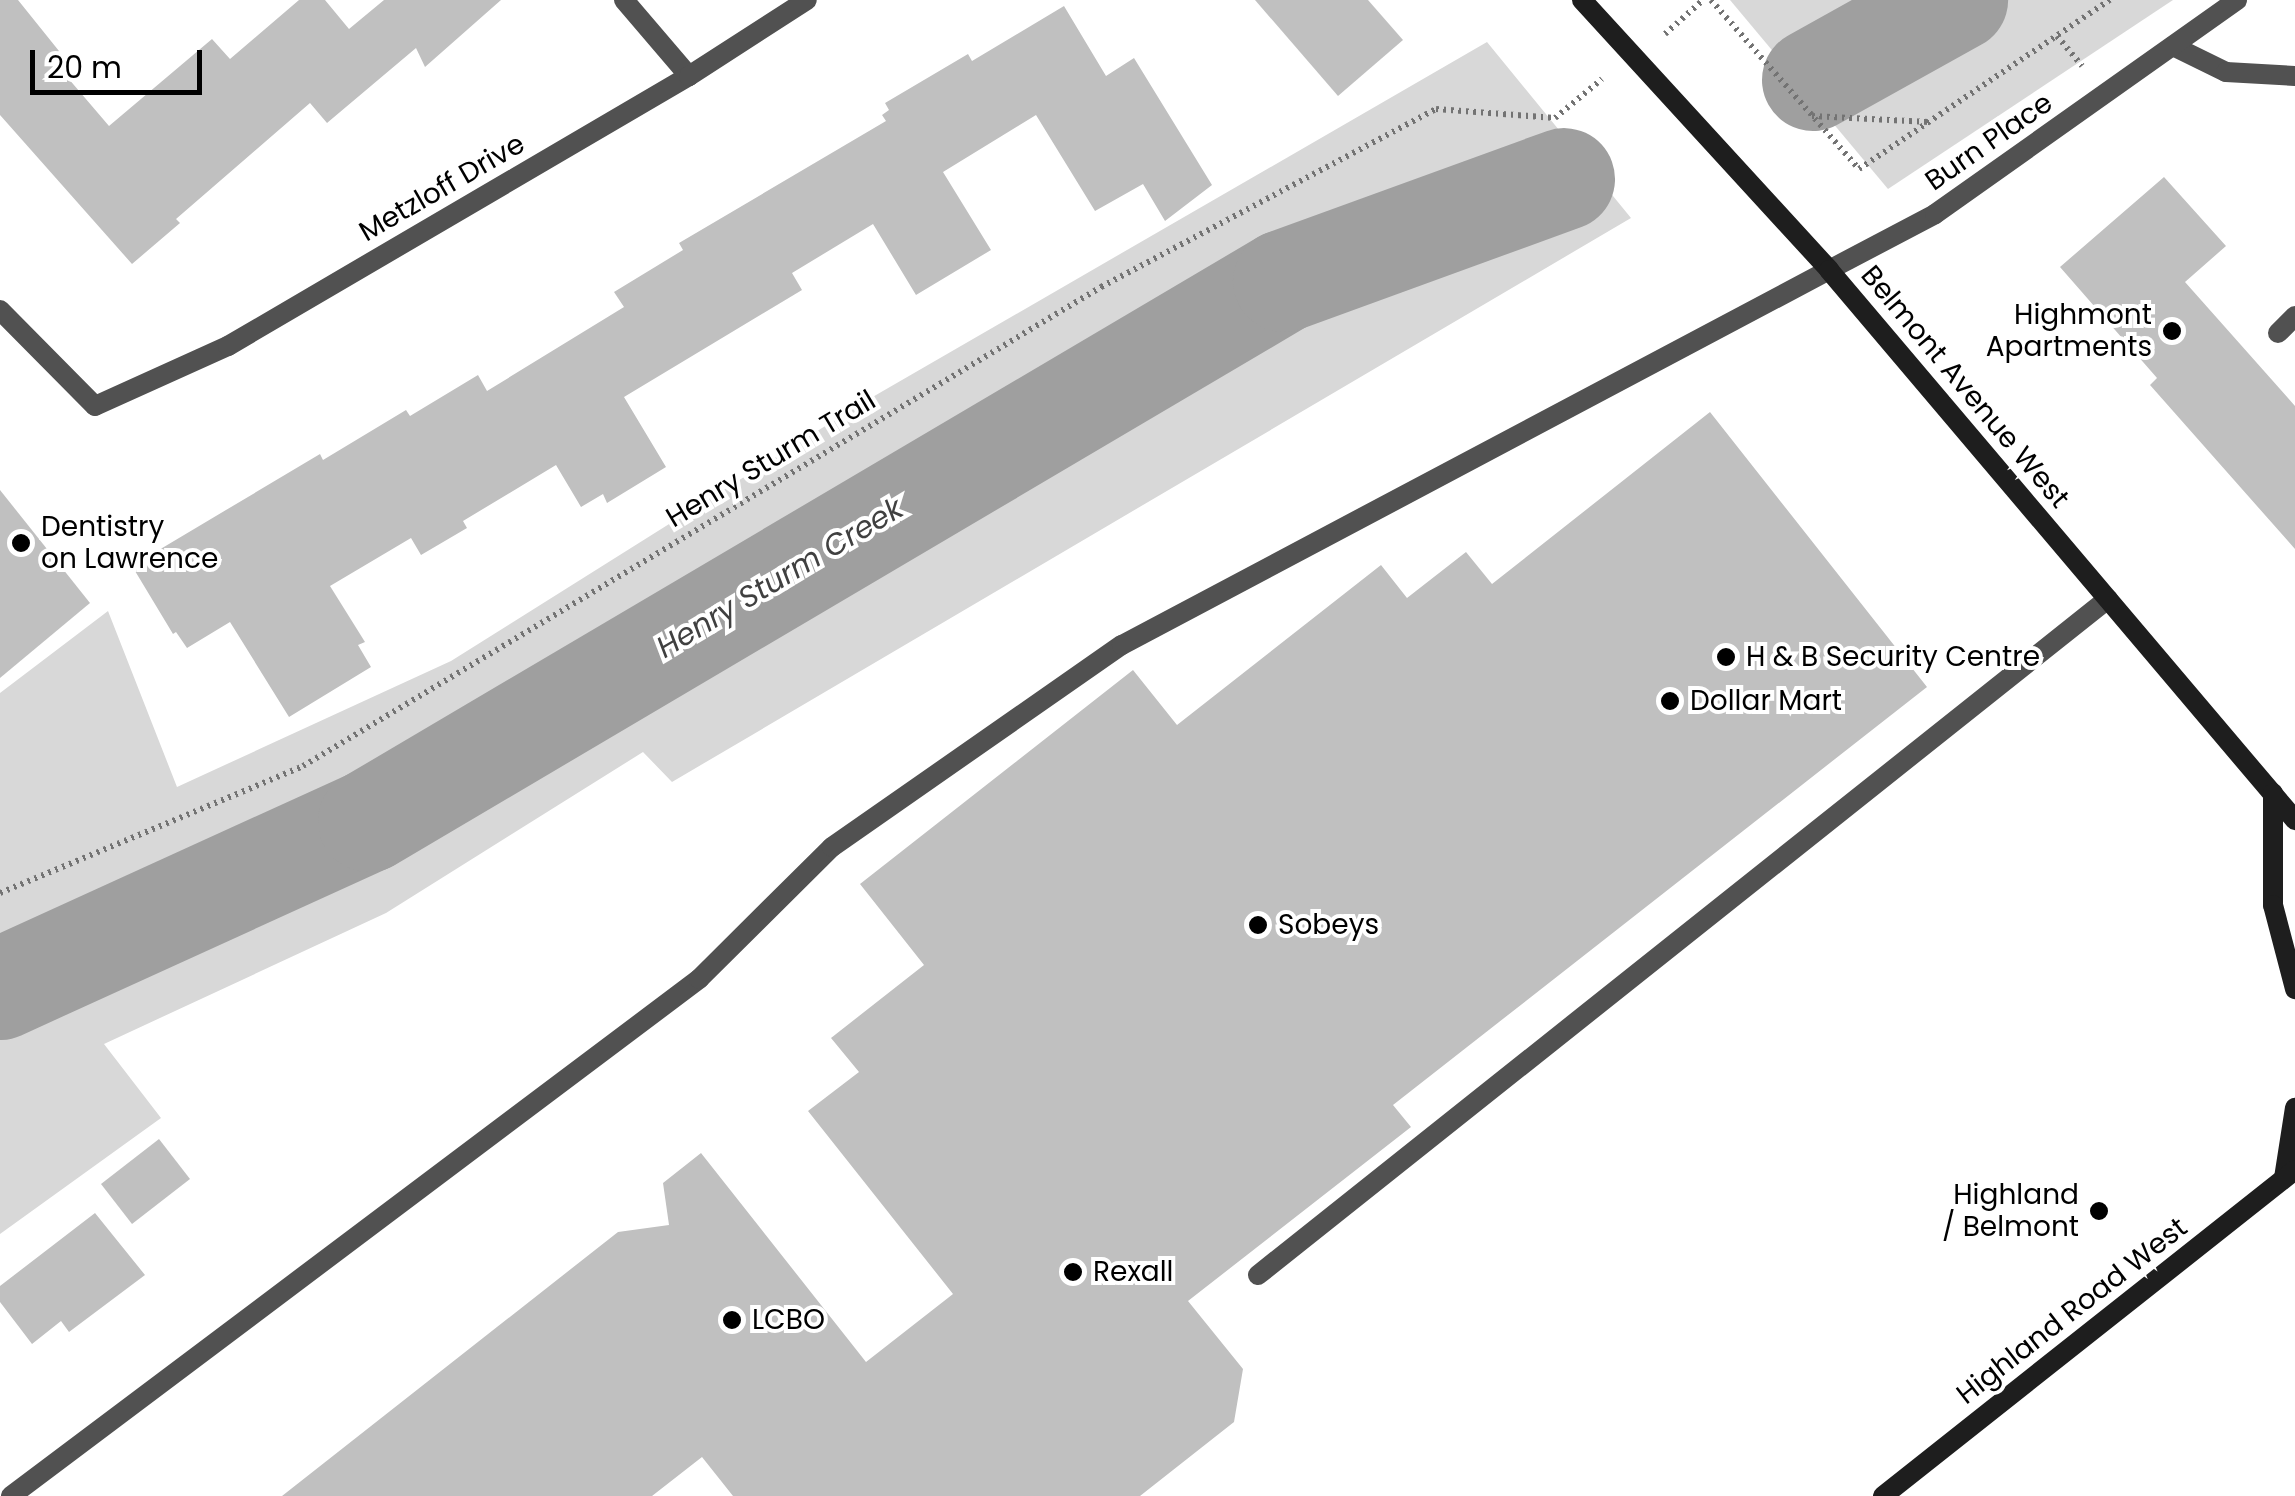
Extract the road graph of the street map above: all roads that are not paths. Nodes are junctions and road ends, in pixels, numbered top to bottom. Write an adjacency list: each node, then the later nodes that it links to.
1 (624, 0): 6 (street)
2 (807, 0): 6 (street, Metzloff Drive)
3 (1582, 0): 8 (street, Belmont Avenue West)
4 (2237, 0): 5 (street, Burn Place)
5 (2173, 46): 7 (street); 8 (street, Burn Place)
6 (689, 76): 9 (street, Metzloff Drive)
7 (2295, 76)
8 (1830, 270): 12 (street, Belmont Avenue West); 19 (street, Burn Place)
9 (0, 310)
10 (2295, 316): 11 (street)
11 (2278, 333)
12 (2108, 600): 13 (street, Belmont Avenue West); 18 (street)
13 (2272, 793): 14 (street, Belmont Avenue West); 15 (street)
14 (2295, 820)
15 (2295, 989)
16 (2295, 1108): 17 (street)
17 (2290, 1174): 20 (street, Highland Road West)
18 (1258, 1275)
19 (10, 1496)
20 (1883, 1496)

